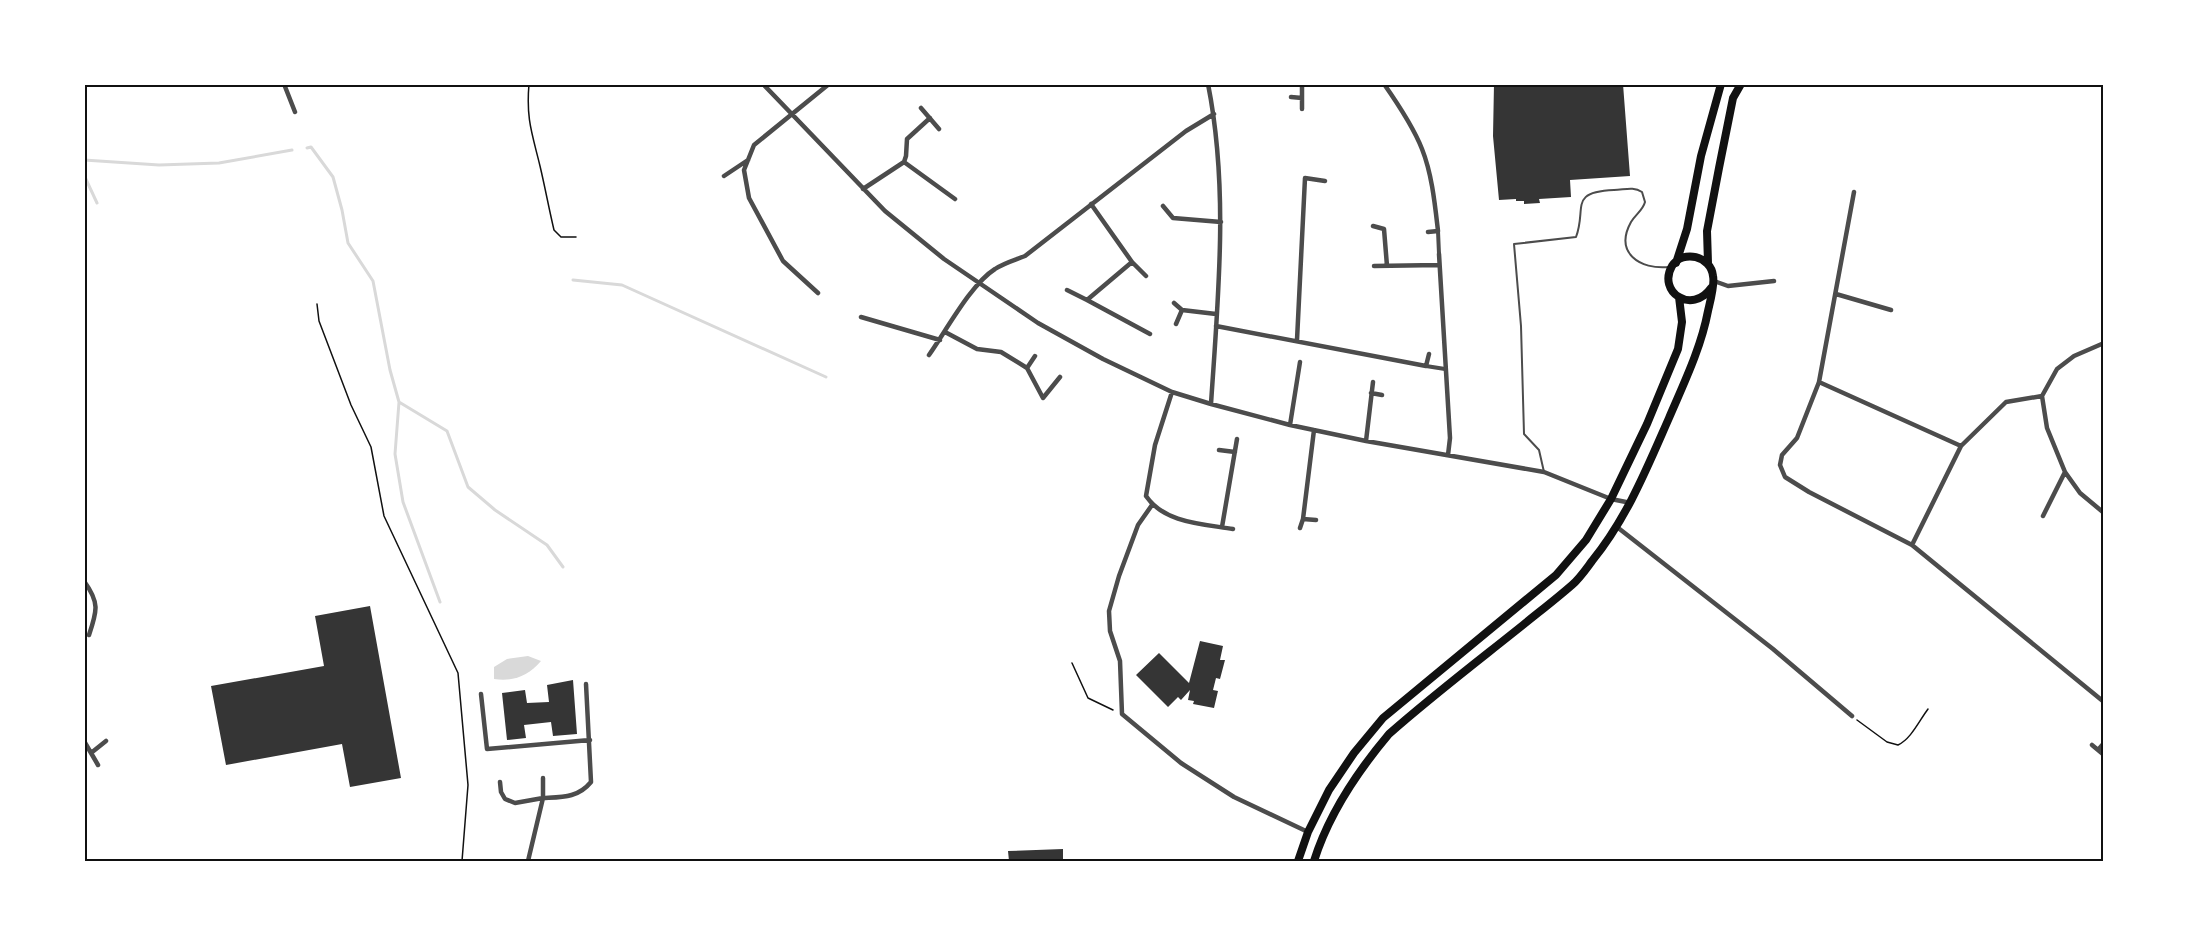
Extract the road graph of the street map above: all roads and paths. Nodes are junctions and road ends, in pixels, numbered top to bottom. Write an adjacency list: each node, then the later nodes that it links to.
1 (284, 84): 14 (street)
2 (529, 84): 32 (path)
3 (763, 84): 16 (street)
4 (829, 84): 16 (street)
5 (1208, 84): 15 (street)
6 (1302, 84): 11 (street)
7 (1385, 84): 30 (street)
8 (1721, 84): 36 (main road)
9 (1742, 84): 35 (main road)
10 (1292, 98): 11 (street)
11 (1302, 98): 13 (street)
12 (921, 108): 17 (street)
13 (1302, 109)
14 (295, 112)
15 (1214, 114): 26 (street); 28 (street)
16 (792, 115): 19 (street); 23 (street)
17 (930, 118): 18 (street); 20 (street)
18 (939, 129)
19 (748, 160): 21 (street); 45 (street)
20 (904, 162): 23 (street); 25 (street)
21 (724, 176)
22 (1324, 181): 60 (street)
23 (863, 189): 42 (street)
24 (1854, 192): 46 (street)
25 (955, 199)
26 (1091, 204): 34 (street); 42 (street)
27 (1163, 206): 28 (street)
28 (1221, 222): 53 (street)
29 (1373, 226): 38 (street)
30 (1438, 231): 31 (street); 33 (street)
31 (1428, 232)
32 (576, 237)
33 (1439, 254): 39 (street)
34 (1132, 262): 40 (street); 48 (street)
35 (1708, 263): 36 (main road); 43 (main road)
36 (1674, 265): 47 (main road); 85 (lane)
37 (1374, 266): 38 (street)
38 (1387, 266): 39 (street)
39 (1439, 266): 68 (street)
40 (1146, 276)
41 (1774, 280): 43 (street)
42 (978, 284): 57 (street); 72 (street)
43 (1712, 285): 47 (main road); 88 (main road)
44 (1066, 290): 48 (street)
45 (818, 293)
46 (1836, 294): 52 (street); 71 (street)
47 (1679, 297): 87 (main road)
48 (1087, 300): 58 (street)
49 (1174, 303): 51 (street)
50 (317, 304): 121 (path)
51 (1182, 310): 53 (street); 55 (street)
52 (1891, 310)
53 (1216, 314): 56 (street)
54 (861, 317): 59 (street)
55 (1176, 324)
56 (1216, 326): 60 (street); 76 (street)
57 (945, 332): 59 (street); 67 (street)
58 (1150, 334)
59 (940, 340): 63 (street)
60 (1297, 340): 66 (street)
61 (2104, 343): 75 (street)
62 (1429, 354): 66 (street)
63 (930, 355)
64 (1035, 356): 67 (street)
65 (1300, 362): 77 (street)
66 (1426, 366): 68 (street)
67 (1027, 368): 69 (street)
68 (1445, 369): 84 (street)
69 (1060, 377)
70 (1373, 382): 73 (street)
71 (1819, 382): 81 (street); 98 (street)
72 (1172, 392): 76 (street); 89 (street)
73 (1371, 393): 74 (street); 80 (street)
74 (1382, 395)
75 (2042, 396): 81 (street); 86 (street)
76 (1211, 404): 77 (street)
77 (1290, 425): 78 (street)
78 (1314, 430): 80 (street); 92 (street)
79 (1237, 440): 83 (street)
80 (1366, 441): 84 (street)
81 (1961, 446): 98 (street)
82 (1219, 450): 83 (street)
83 (1235, 452): 94 (street)
84 (1448, 455): 85 (street)
85 (1544, 472): 87 (street)
86 (2065, 472): 90 (street); 91 (street)
87 (1611, 499): 88 (street); 120 (main road)
88 (1631, 503): 95 (main road)
89 (1152, 505): 94 (street); 106 (street)
90 (2104, 513)
91 (2043, 516)
92 (1303, 519): 93 (street); 96 (street)
93 (1316, 520)
94 (1222, 527): 97 (street)
95 (1617, 527): 107 (street); 124 (main road)
96 (1300, 528)
97 (1233, 530)
98 (1912, 545): 104 (street)
99 (84, 582): 100 (street)
100 (89, 635)
101 (1072, 663): 106 (path)
102 (586, 684): 108 (street)
103 (481, 694): 108 (street)
104 (2104, 702)
105 (1928, 709): 107 (path)
106 (1122, 714): 120 (street)
107 (1852, 716)
108 (590, 740): 119 (street)
109 (84, 741): 114 (street)
110 (105, 741): 114 (street)
111 (2104, 743): 113 (street)
112 (2092, 745): 113 (street)
113 (2098, 750): 115 (street)
114 (91, 753): 116 (street)
115 (2104, 754)
116 (98, 765)
117 (543, 778): 119 (street)
118 (500, 782): 119 (street)
119 (543, 798): 122 (street)
120 (1308, 832): 123 (main road)
121 (462, 861)
122 (528, 861)
123 (1298, 861)
124 (1314, 861)

